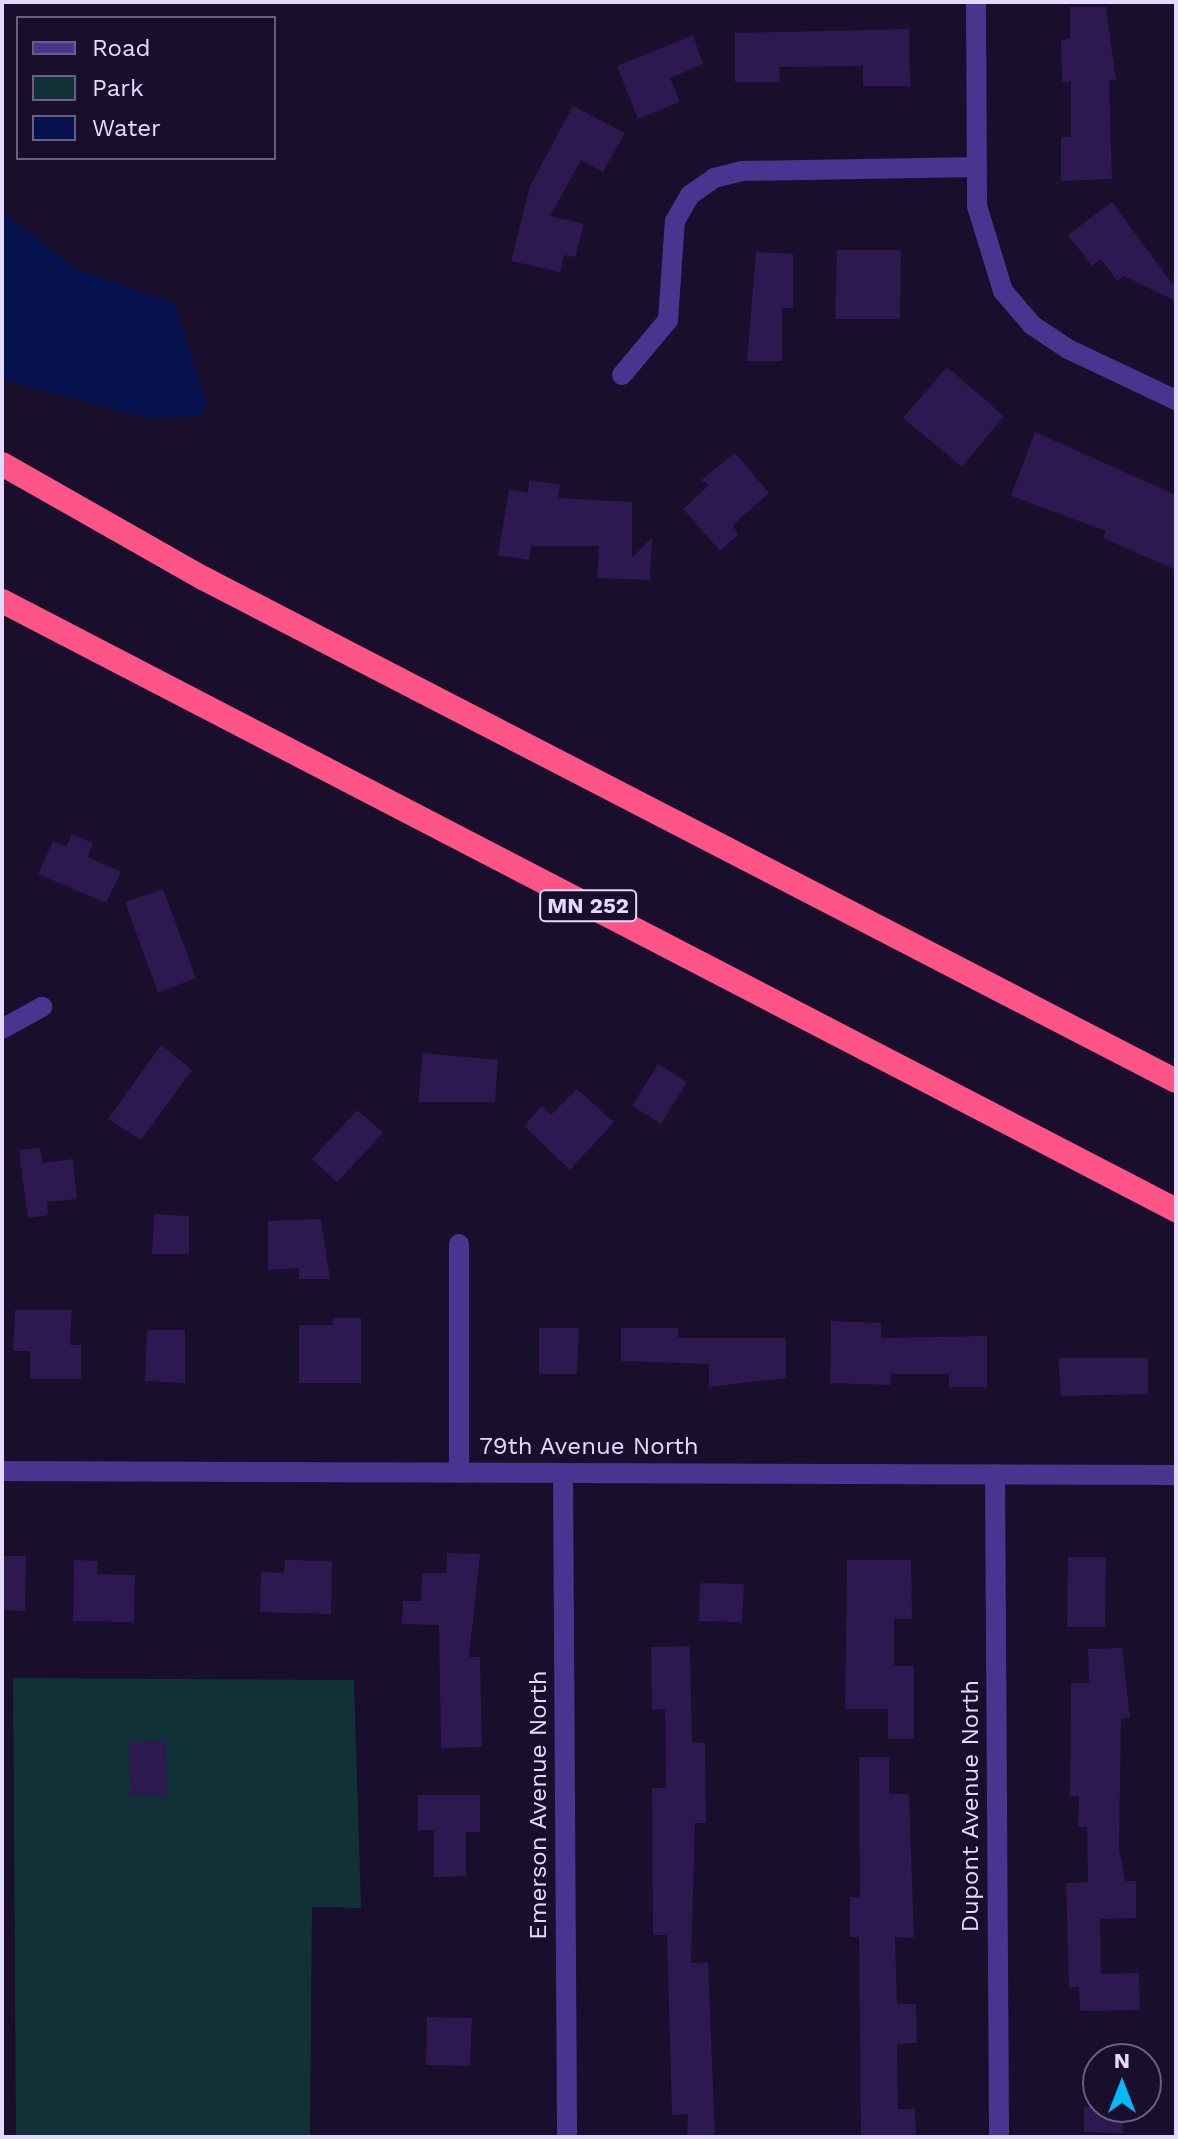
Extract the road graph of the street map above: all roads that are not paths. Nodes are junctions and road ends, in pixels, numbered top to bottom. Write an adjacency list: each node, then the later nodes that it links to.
1 (976, 2): 2 (street)
2 (977, 167): 3 (street); 4 (street)
3 (622, 375)
4 (1176, 400)
5 (2, 464): 9 (highway)
6 (2, 601): 10 (highway, MN 252)
7 (42, 1007): 8 (street)
8 (2, 1029)
9 (1176, 1081)
10 (1176, 1210)
11 (459, 1244): 13 (street)
12 (2, 1471): 13 (street, 79th Avenue North)
13 (459, 1473): 14 (street, 79th Avenue North)
14 (563, 1473): 15 (street, 79th Avenue North); 17 (street, Emerson Avenue North)
15 (995, 1474): 16 (street, 79th Avenue North); 18 (street, Dupont Avenue North)
16 (1176, 1475)
17 (567, 2137)
18 (999, 2137)

